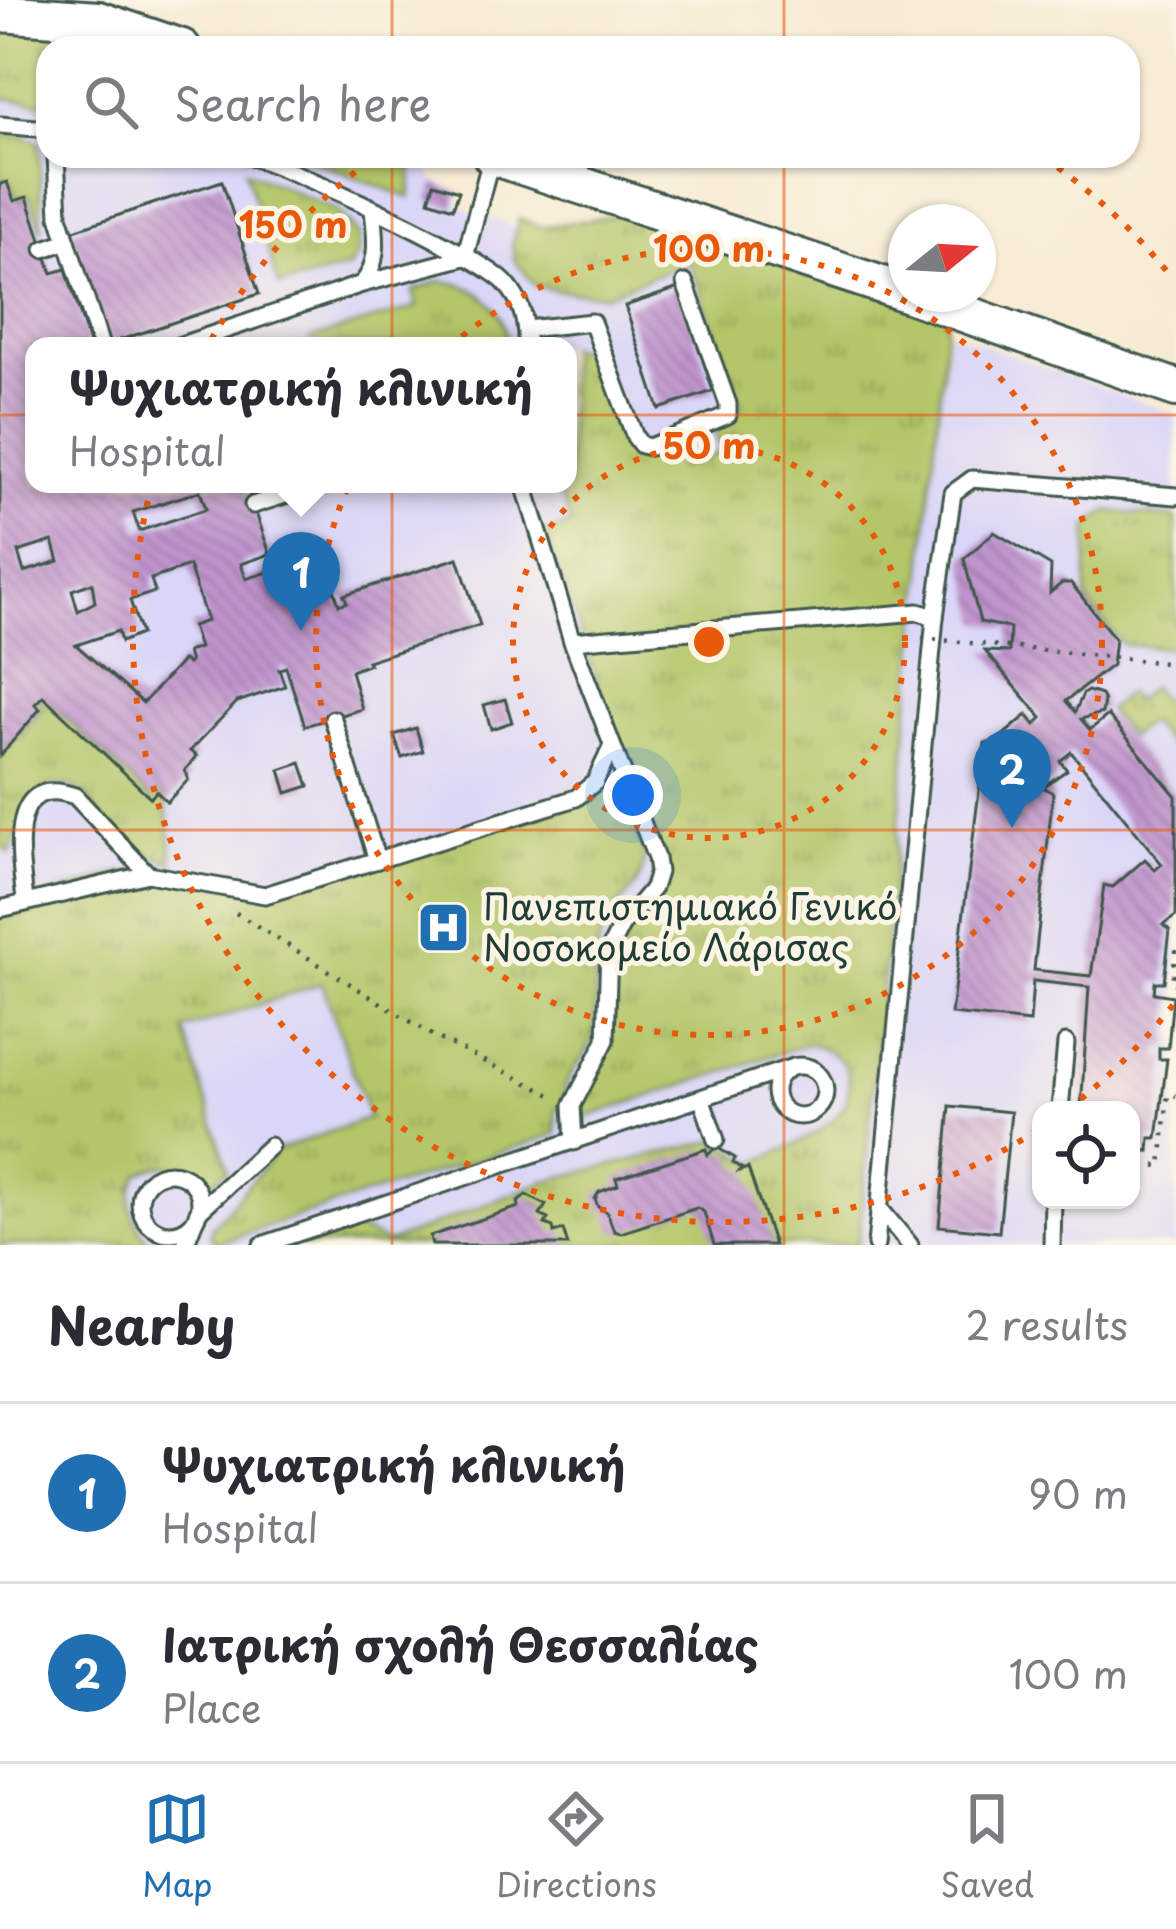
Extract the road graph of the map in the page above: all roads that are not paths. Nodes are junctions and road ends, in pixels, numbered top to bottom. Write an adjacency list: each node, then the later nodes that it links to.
1 (0, 14): 2 (street)
2 (146, 36)
3 (0, 125): 4 (lane)
4 (36, 128)
5 (57, 168): 10 (lane)
6 (276, 168): 9 (lane)
7 (489, 168): 12 (lane)
8 (528, 168): 15 (street)
9 (374, 210): 12 (lane); 14 (lane)
10 (67, 241): 11 (lane); 17 (lane)
11 (44, 249)
12 (466, 257): 14 (lane); 19 (lane)
13 (685, 283): 19 (lane)
14 (362, 284): 18 (lane)
15 (888, 288)
16 (959, 312): 20 (street)
17 (98, 337)
18 (205, 337)
19 (527, 337)
20 (1176, 388)
21 (291, 493): 24 (lane)
22 (527, 493): 26 (lane)
23 (1176, 496): 25 (lane)
24 (253, 505)
25 (935, 616): 26 (lane); 40 (lane)
26 (572, 641): 28 (lane)
27 (333, 718): 29 (lane)
28 (611, 748): 29 (lane); 38 (lane)
29 (377, 860): 30 (lane)
30 (148, 874): 31 (lane); 31 (lane)
31 (25, 900): 32 (lane)
32 (0, 909)
33 (1066, 1043): 36 (lane)
34 (788, 1069): 35 (lane)
35 (702, 1100): 37 (lane); 38 (lane)
36 (1061, 1101)
37 (716, 1140)
38 (574, 1142): 43 (lane)
39 (270, 1146): 42 (lane)
40 (880, 1209): 44 (lane); 45 (lane)
41 (1053, 1209): 46 (lane)
42 (185, 1245)
43 (262, 1245)
44 (876, 1245)
45 (910, 1245)
46 (1052, 1245)

